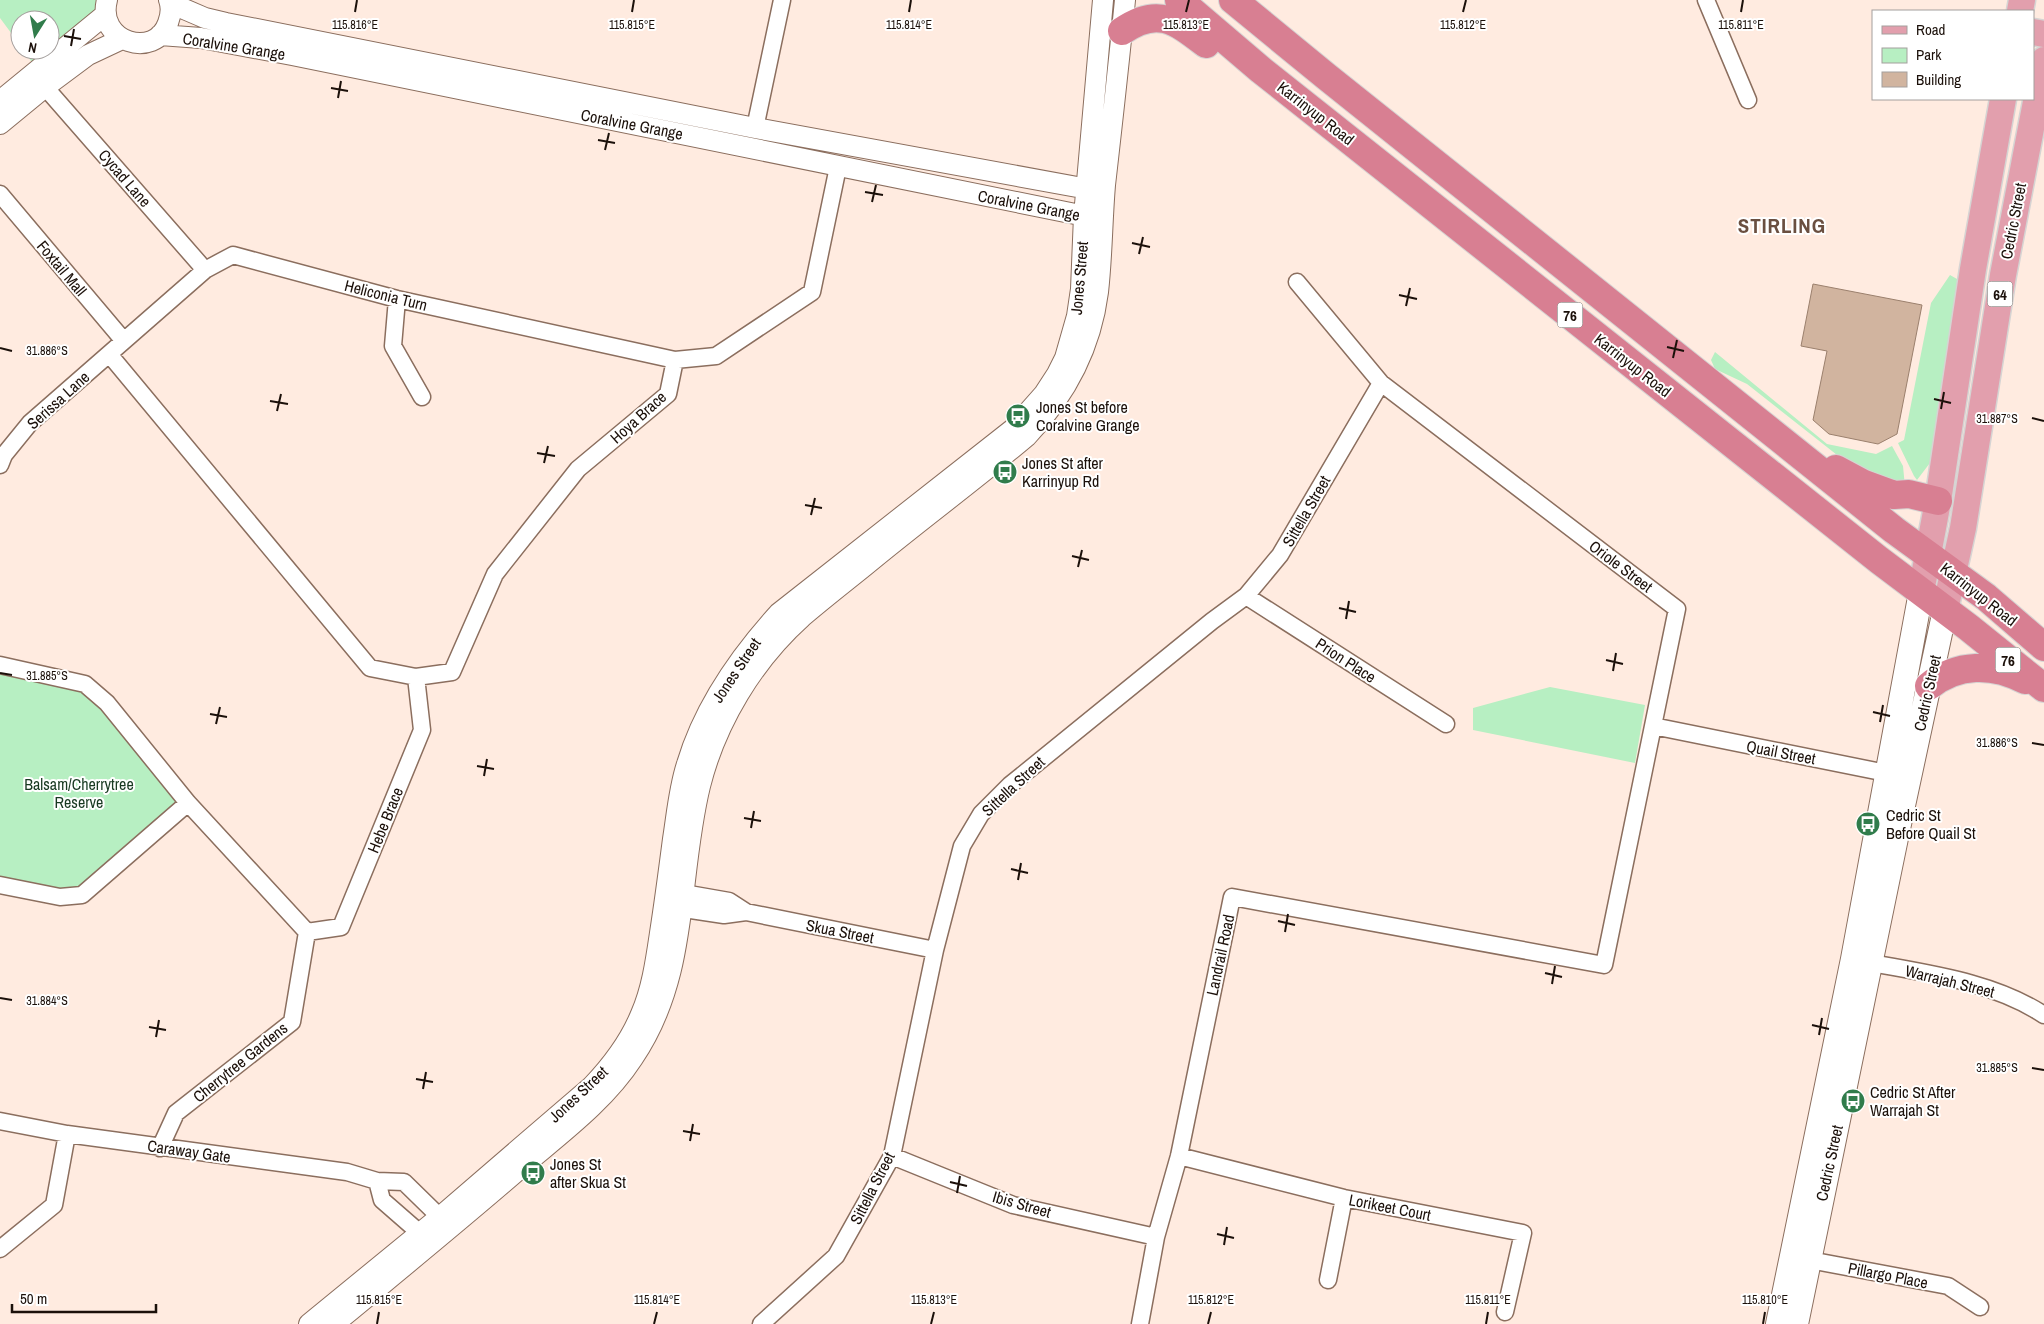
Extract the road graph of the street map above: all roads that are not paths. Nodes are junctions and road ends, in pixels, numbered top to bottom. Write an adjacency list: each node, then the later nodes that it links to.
1 (782, 0): 19 (street)
2 (1103, 0): 21 (street, Jones Street)
3 (1125, 0): 9 (street, Jones Street)
4 (1179, 0): 13 (highway, Karrinyup Road / 76)
5 (1233, 0): 34 (highway, Karrinyup Road / 76)
6 (1706, 0): 15 (street)
7 (170, 2): 10 (street, Coralvine Grange); 19 (street, Coralvine Grange)
8 (107, 7): 11 (street); 17 (street)
9 (1122, 31): 13 (highway); 21 (street, Jones Street)
10 (160, 35): 11 (street, Coralvine Grange); 20 (street, Coralvine Grange)
11 (122, 39): 14 (street)
12 (2044, 60): 26 (main road, Cedric Street / 64)
13 (1261, 70): 39 (highway, Karrinyup Road / 76)
14 (45, 86): 18 (street); 25 (street, Cycad Lane)
15 (1748, 100)
16 (2003, 100): 24 (main road, Cedric Street / 64)
17 (0, 102)
18 (0, 124)
19 (755, 128): 21 (street, Coralvine Grange)
20 (838, 167): 23 (street, Coralvine Grange); 31 (street)
21 (1096, 190): 23 (street, Jones Street)
22 (0, 194): 29 (street, Foxtail Mall)
23 (1093, 218): 52 (street, Jones Street)
24 (1973, 269): 26 (main road); 36 (main road, Cedric Street / 64)
25 (205, 270): 28 (street, Heliconia Turn); 29 (street, Heliconia Turn)
26 (2003, 275): 38 (main road, Cedric Street / 64)
27 (1297, 282): 32 (street, Oriole Street)
28 (397, 299): 31 (street, Heliconia Turn); 33 (street)
29 (124, 341): 30 (street, Serissa Lane)
30 (109, 354): 35 (street, Serissa Lane); 44 (street)
31 (675, 360): 44 (street, Hoya Brace)
32 (1381, 383): 40 (street, Sittella Street); 48 (street, Oriole Street)
33 (422, 397)
34 (1784, 442): 36 (highway); 37 (highway, Karrinyup Road / 76)
35 (0, 465)
36 (1938, 501): 37 (main road, Cedric Street / 64)
37 (1928, 555): 38 (highway, Karrinyup Road / 76); 39 (main road, Cedric Street / 64)
38 (1953, 572): 41 (main road, Cedric Street / 64); 42 (highway, Karrinyup Road / 76)
39 (1921, 592): 41 (highway, Karrinyup Road / 76); 49 (main road, Cedric Street / 64)
40 (1246, 596): 47 (street, Prion Place); 54 (street, Sittella Street)
41 (1945, 610): 45 (main road, Cedric Street / 64); 46 (highway, Karrinyup Road / 76)
42 (2044, 647)
43 (0, 665): 50 (street)
44 (416, 677): 53 (street, Hebe Brace)
45 (1929, 686): 46 (highway); 49 (main road, Cedric Street / 64)
46 (2044, 689)
47 (1446, 724)
48 (1653, 726): 49 (street, Quail Street); 56 (street, Oriole Street)
49 (1898, 776): 55 (main road, Cedric Street / 64)
50 (188, 803): 51 (street); 53 (street)
51 (0, 885)
52 (674, 899): 54 (street, Skua Street); 65 (street, Jones Street)
53 (307, 932): 60 (street, Cherrytree Gardens)
54 (935, 950): 61 (street, Sittella Street)
55 (1861, 961): 57 (street, Warrajah Street); 69 (main road, Cedric Street / 64)
56 (1604, 965): 62 (street, Landrail Road)
57 (2044, 1015)
58 (0, 1120): 59 (street, Caraway Gate)
59 (67, 1134): 60 (street, Caraway Gate); 68 (street)
60 (160, 1148): 63 (street, Caraway Gate)
61 (892, 1156): 66 (street, Ibis Street); 75 (street, Sittella Street)
62 (1179, 1156): 64 (street, Lorikeet Court); 66 (street, Landrail Road)
63 (377, 1181): 65 (street, Caraway Gate); 67 (street)
64 (1344, 1198): 70 (street); 72 (street, Lorikeet Court)
65 (446, 1222): 67 (street, Jones Street)
66 (1156, 1237): 76 (street, Landrail Road)
67 (426, 1238): 73 (street, Jones Street); 74 (street, Jones Street)
68 (0, 1249)
69 (1800, 1258): 71 (street, Pillargo Place); 77 (main road, Cedric Street / 64); 78 (main road, Cedric Street / 64)
70 (1328, 1280)
71 (1980, 1307)
72 (1505, 1312)
73 (309, 1324)
74 (334, 1324)
75 (761, 1324)
76 (1140, 1324)
77 (1778, 1324)
78 (1796, 1324)

